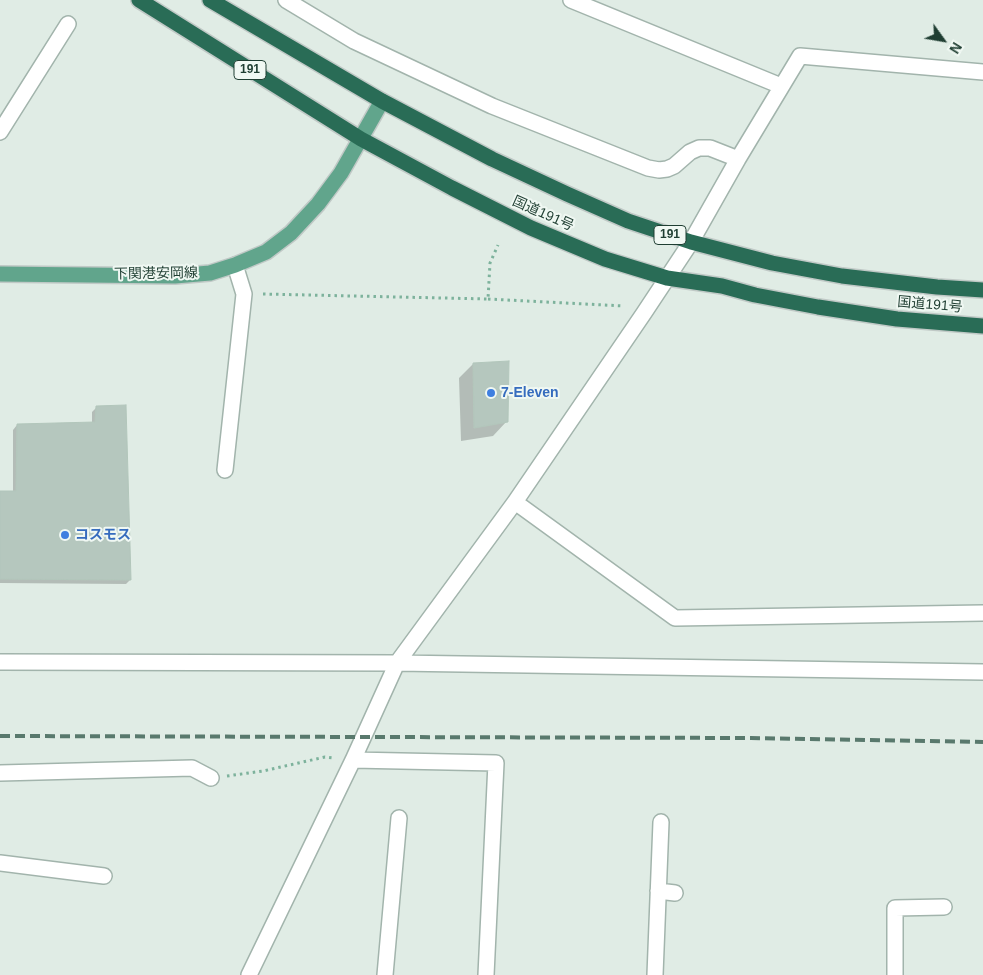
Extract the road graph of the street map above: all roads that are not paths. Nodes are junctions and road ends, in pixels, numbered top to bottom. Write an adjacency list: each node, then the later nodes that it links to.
1 (139, 0): 10 (highway, 国道191号 / 191)
2 (210, 0): 8 (highway, 国道191号 / 191)
3 (286, 0): 11 (street)
4 (571, 0): 7 (street)
5 (68, 24): 9 (street)
6 (983, 72): 7 (street)
7 (781, 86): 11 (street)
8 (382, 101): 10 (main road, 下関港安岡線); 12 (highway, 国道191号 / 191)
9 (0, 132)
10 (361, 139): 13 (main road, 下関港安岡線); 15 (highway, 国道191号 / 191)
11 (738, 159): 12 (street)
12 (691, 242): 15 (street); 16 (highway, 国道191号 / 191)
13 (235, 265): 14 (main road, 下関港安岡線); 18 (street)
14 (0, 274)
15 (666, 278): 17 (highway, 国道191号 / 191); 19 (street)
16 (983, 290)
17 (983, 326)
18 (225, 470)
19 (515, 502): 20 (street); 22 (street)
20 (983, 613)
21 (0, 662): 22 (street)
22 (397, 664): 23 (street); 24 (street)
23 (983, 672)
24 (353, 760): 34 (street); 36 (street)
25 (0, 773): 26 (street)
26 (211, 778)
27 (399, 818): 35 (street)
28 (661, 822): 31 (street)
29 (0, 863): 30 (street)
30 (104, 876)
31 (658, 891): 32 (street); 37 (street)
32 (675, 893)
33 (944, 907): 38 (street)
34 (248, 975)
35 (385, 975)
36 (486, 975)
37 (655, 975)
38 (895, 975)

